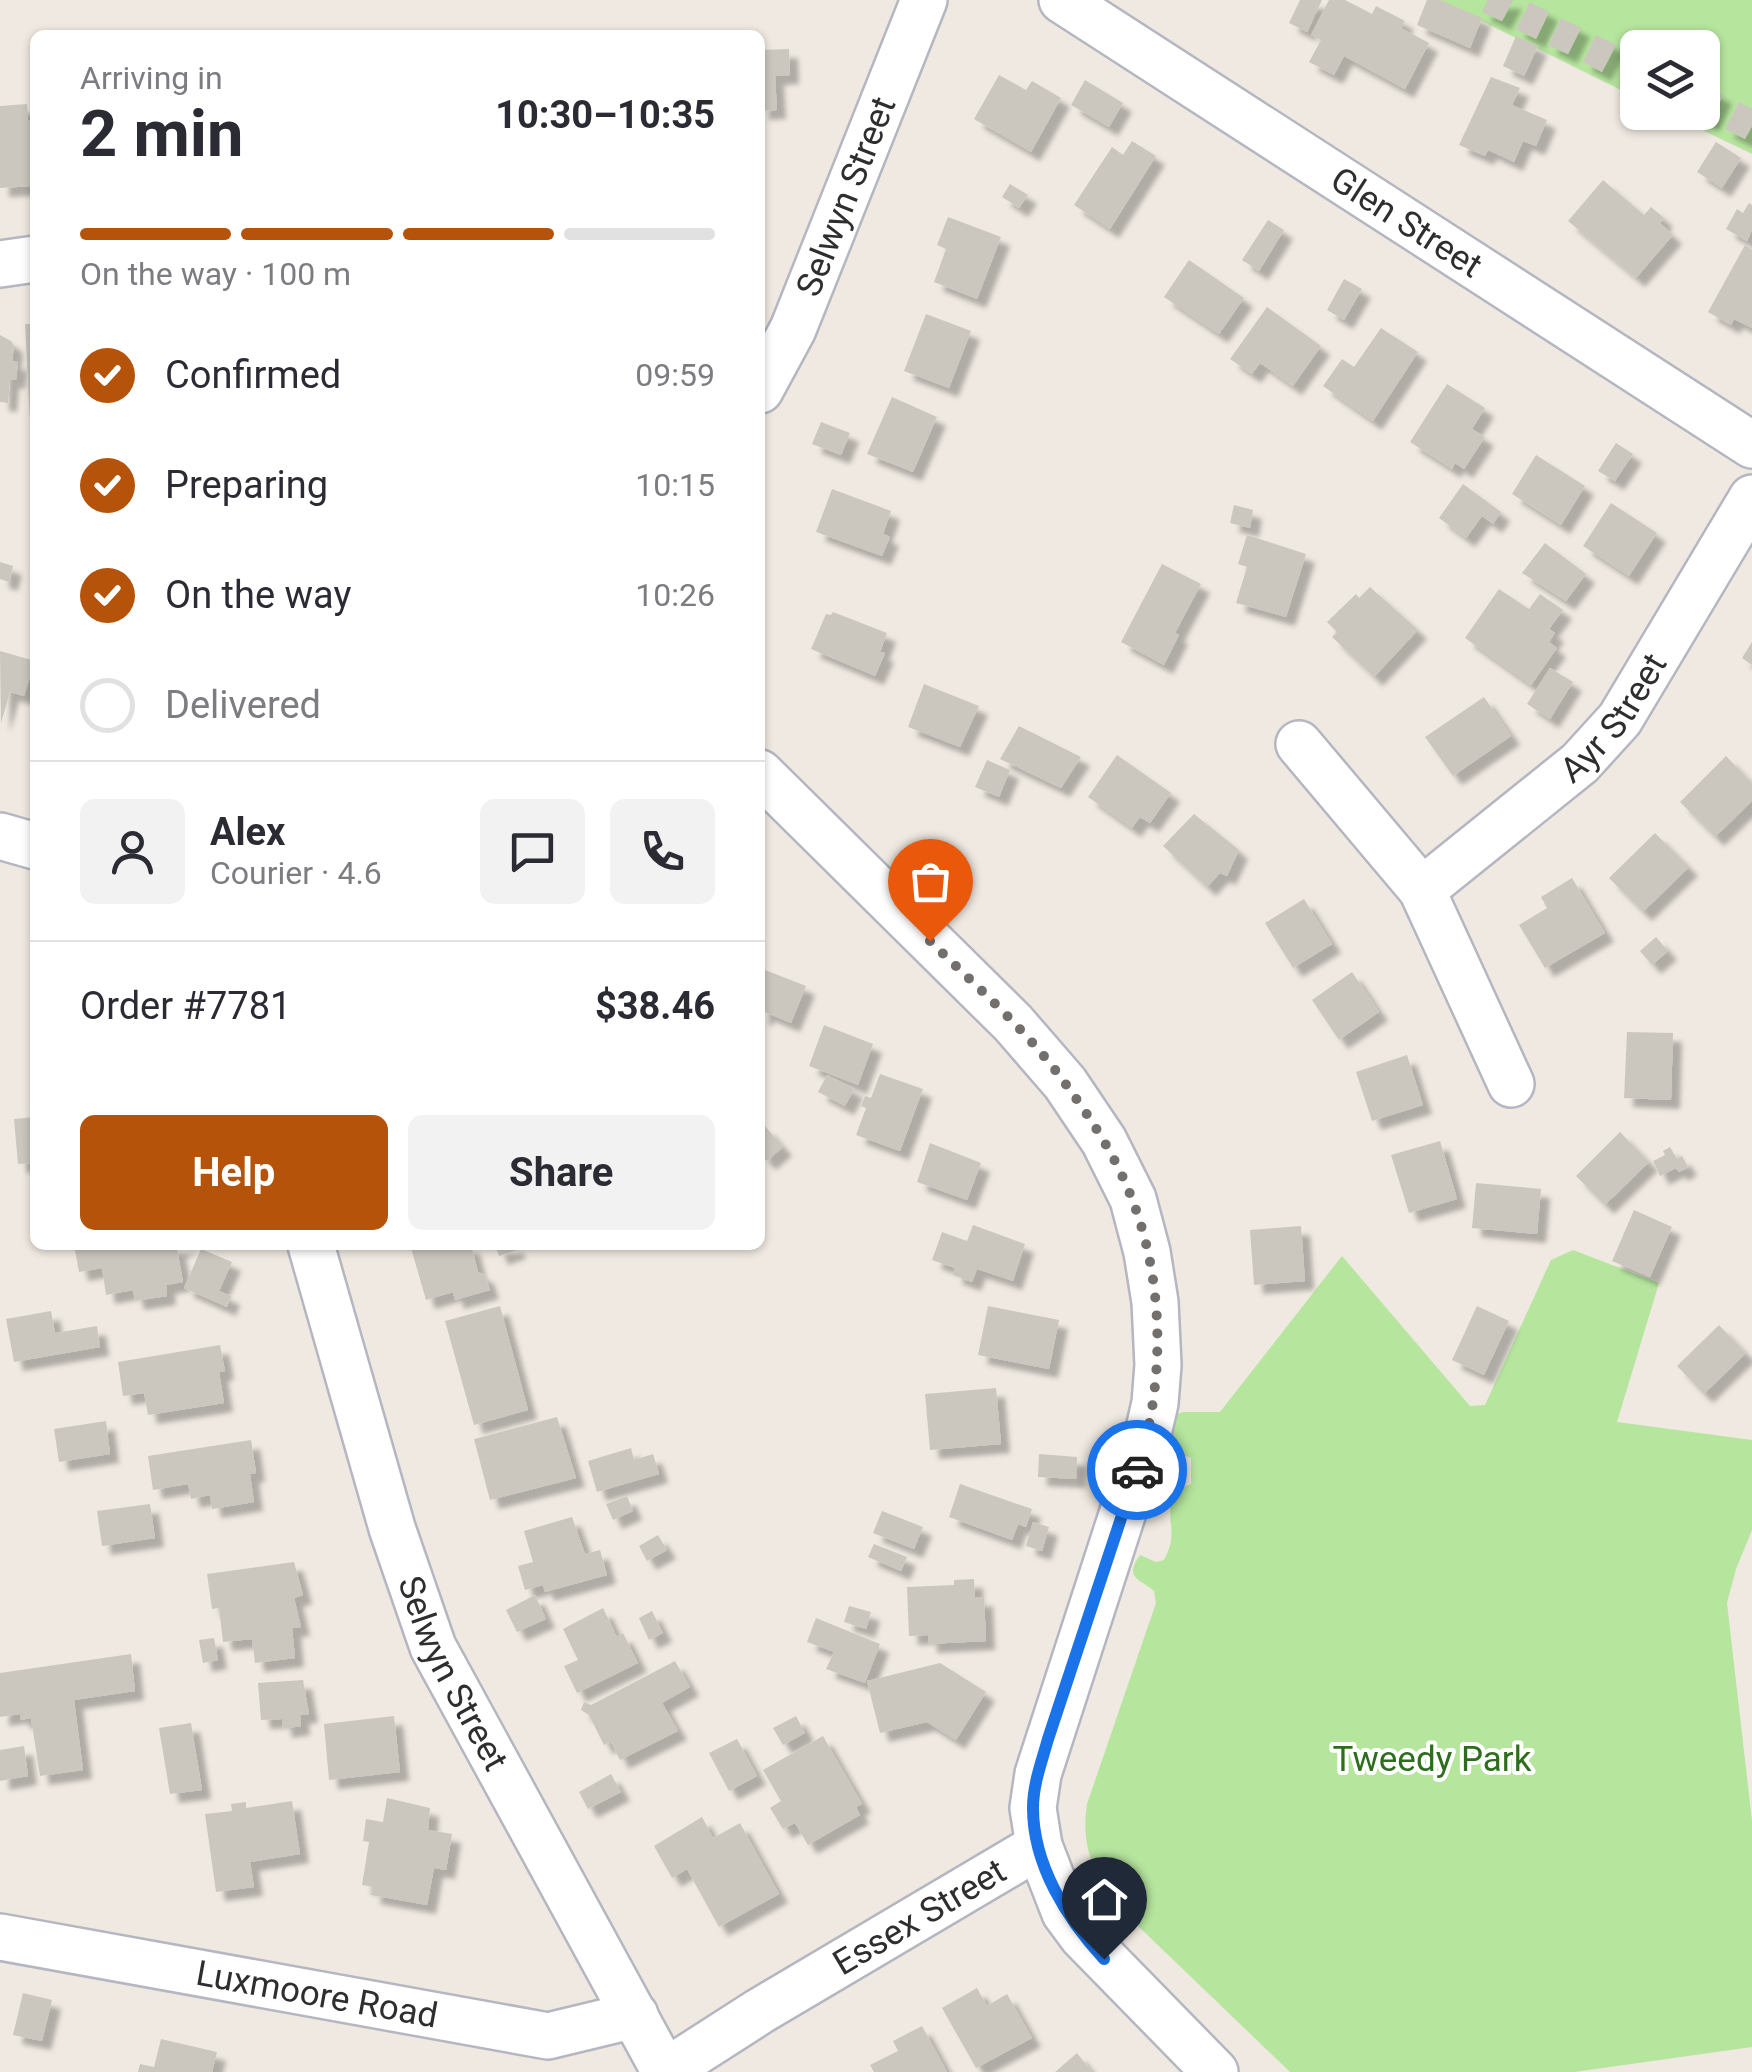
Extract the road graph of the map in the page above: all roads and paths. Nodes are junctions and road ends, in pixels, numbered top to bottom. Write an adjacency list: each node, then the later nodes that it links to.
1 (924, 0): 5 (street, Selwyn Street)
2 (1062, 0): 6 (street, Glen Street)
3 (30, 260): 4 (street)
4 (0, 264)
5 (765, 381)
6 (1752, 445)
7 (1752, 498): 12 (street, Ayr Street)
8 (1299, 744): 12 (street)
9 (765, 778): 15 (street, Essex Street)
10 (0, 836): 11 (street)
11 (30, 845)
12 (1422, 890): 13 (street)
13 (1511, 1084)
14 (312, 1250): 17 (street, Selwyn Street)
15 (1039, 1846): 18 (street, Essex Street); 19 (street)
16 (0, 1937): 17 (street, Luxmoore Road)
17 (635, 2016): 18 (street, Selwyn Street)
18 (665, 2072)
19 (1215, 2072)

